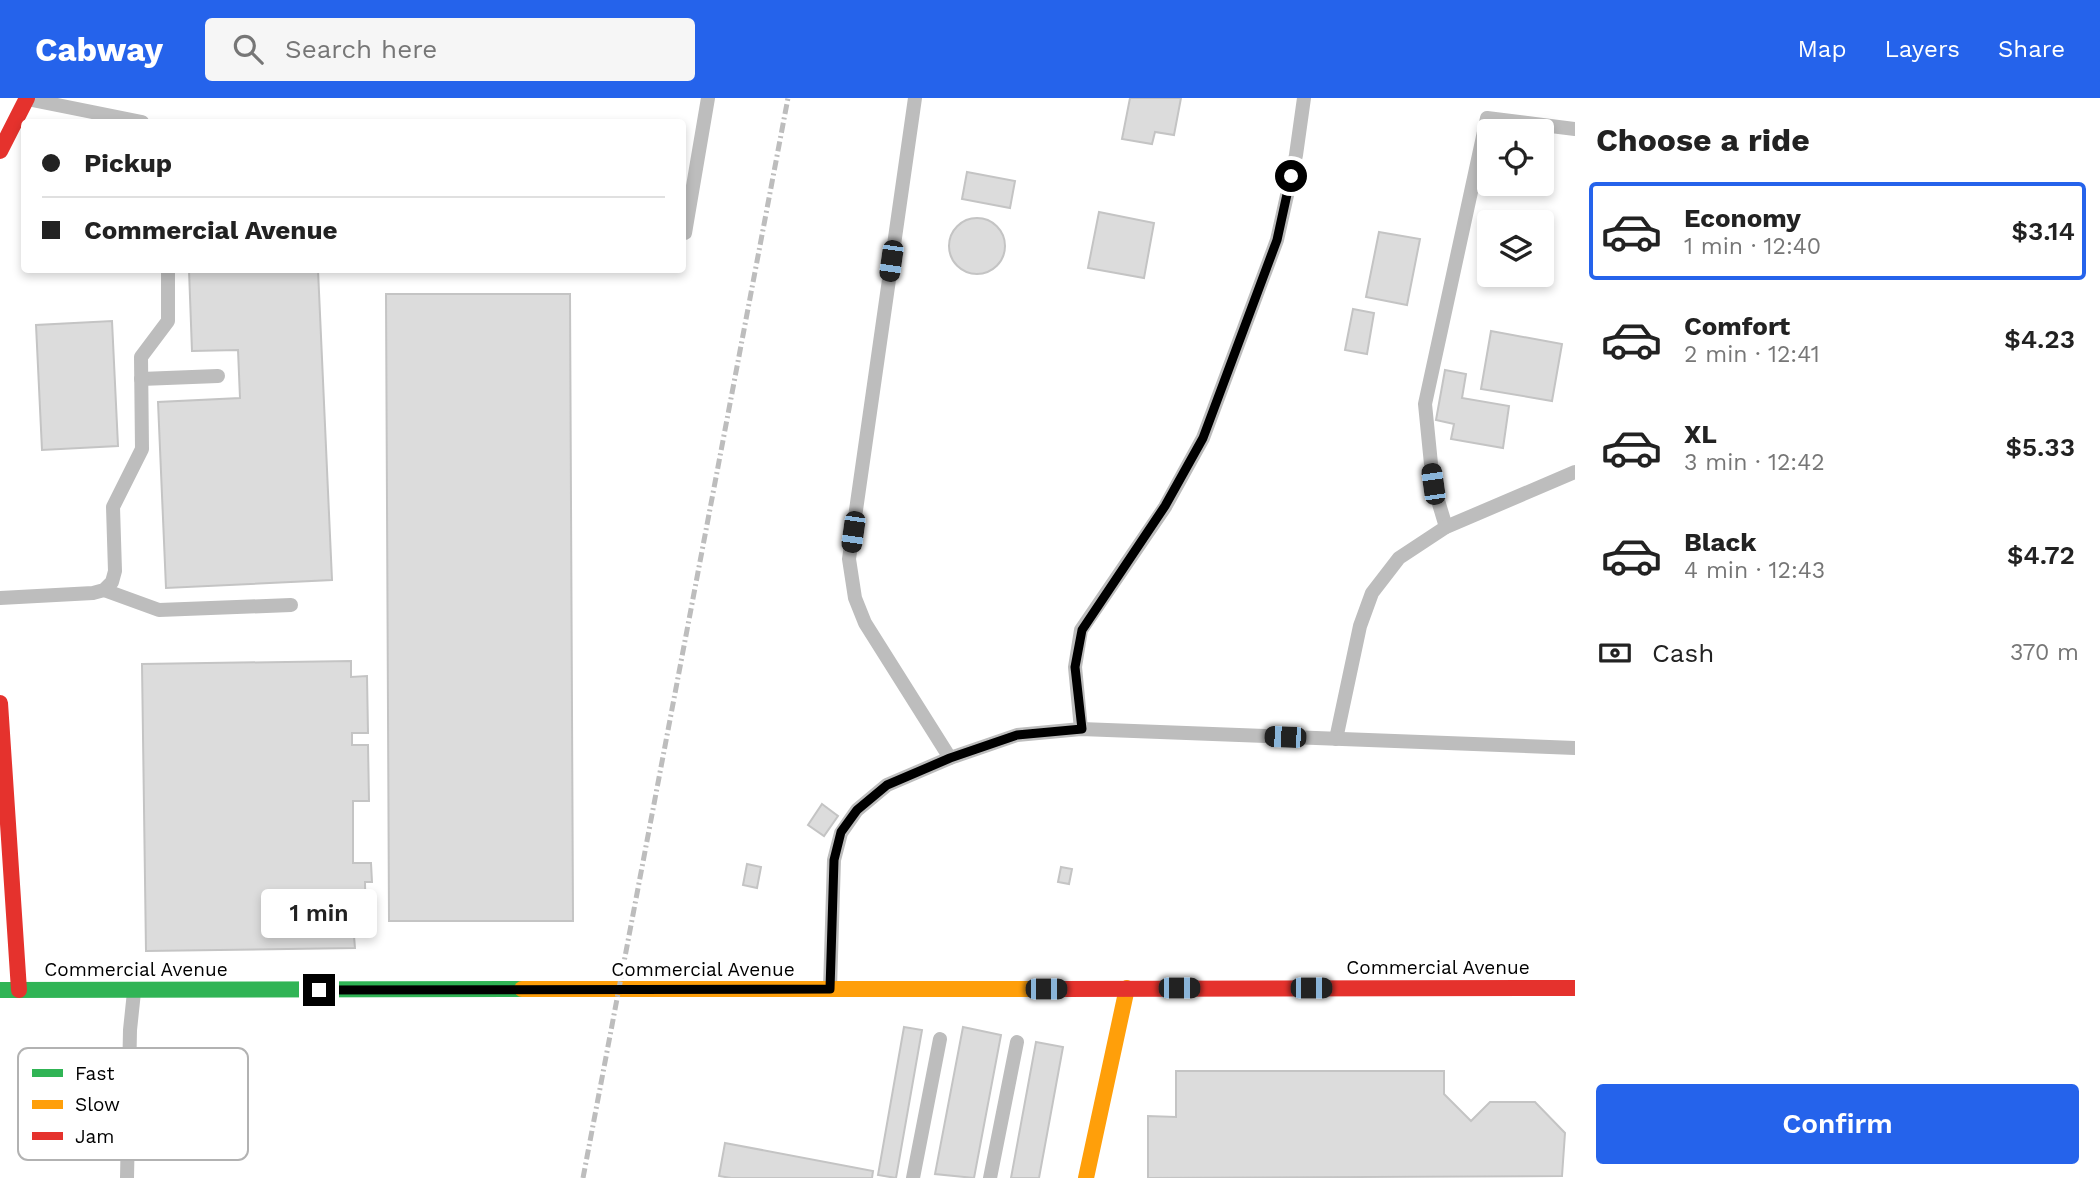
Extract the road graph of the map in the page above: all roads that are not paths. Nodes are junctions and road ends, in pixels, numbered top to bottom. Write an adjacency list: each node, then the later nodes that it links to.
1 (26, 98): 5 (lane); 7 (street)
2 (708, 98): 8 (lane)
3 (915, 98): 21 (lane)
4 (1304, 98): 18 (lane)
5 (128, 119)
6 (1575, 129): 13 (lane)
7 (0, 151)
8 (686, 227)
9 (168, 273): 11 (lane)
10 (218, 376): 11 (lane)
11 (141, 379): 14 (lane)
12 (1575, 472): 13 (lane)
13 (1446, 527): 19 (lane)
14 (104, 590): 15 (lane); 16 (lane)
15 (0, 598)
16 (291, 606)
17 (0, 703): 22 (street)
18 (1082, 729): 19 (lane); 21 (lane)
19 (1336, 738): 20 (lane)
20 (1575, 748)
21 (950, 758): 25 (lane)
22 (4, 819): 27 (street)
23 (1126, 988): 24 (street, Commercial Avenue); 25 (street, Commercial Avenue); 36 (street)
24 (1575, 988)
25 (830, 989): 28 (street, Commercial Avenue)
26 (0, 990): 27 (street, Commercial Avenue)
27 (19, 990): 28 (street, Commercial Avenue)
28 (134, 990): 31 (lane)
29 (940, 1039): 34 (lane)
30 (1017, 1042): 35 (lane)
31 (130, 1048)
32 (127, 1160): 33 (lane)
33 (127, 1178)
34 (913, 1178)
35 (990, 1178)
36 (1086, 1178)

